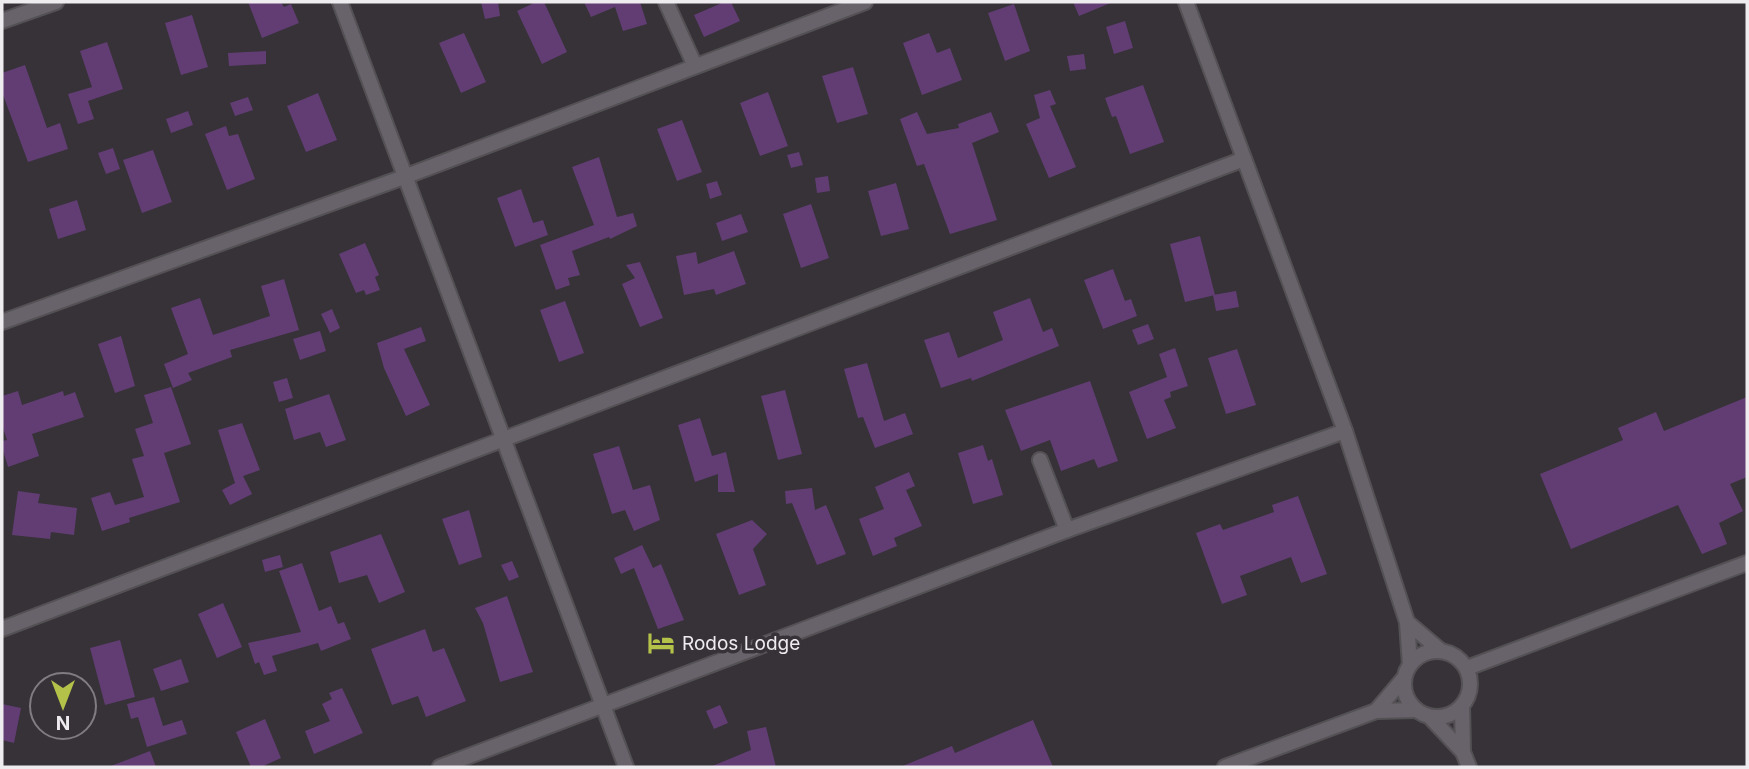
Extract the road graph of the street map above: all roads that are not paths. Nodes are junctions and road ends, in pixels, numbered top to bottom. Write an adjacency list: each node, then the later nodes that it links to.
1 (56, 2): 6 (street)
2 (340, 2): 9 (street)
3 (666, 2): 7 (street)
4 (865, 2): 7 (street)
5 (1186, 2): 8 (street)
6 (2, 21)
7 (695, 66): 9 (street)
8 (1244, 159): 11 (street); 12 (street)
9 (404, 177): 10 (street); 12 (street)
10 (2, 322)
11 (1345, 431): 14 (street); 16 (street)
12 (503, 438): 17 (street); 21 (street)
13 (1040, 460): 14 (street)
14 (1067, 530): 21 (street)
15 (1747, 564): 19 (street)
16 (1407, 622): 18 (street); 20 (street)
17 (2, 629)
18 (1441, 651): 19 (street); 20 (street)
19 (1467, 668): 22 (street)
20 (1407, 671): 23 (street); 24 (street)
21 (602, 706): 27 (street); 28 (street)
22 (1462, 706): 25 (street); 26 (street)
23 (1376, 710): 24 (street); 29 (street)
24 (1415, 710): 25 (street)
25 (1430, 717): 26 (street)
26 (1463, 752): 30 (street)
27 (440, 767)
28 (626, 767)
29 (1224, 767)
30 (1469, 767)

